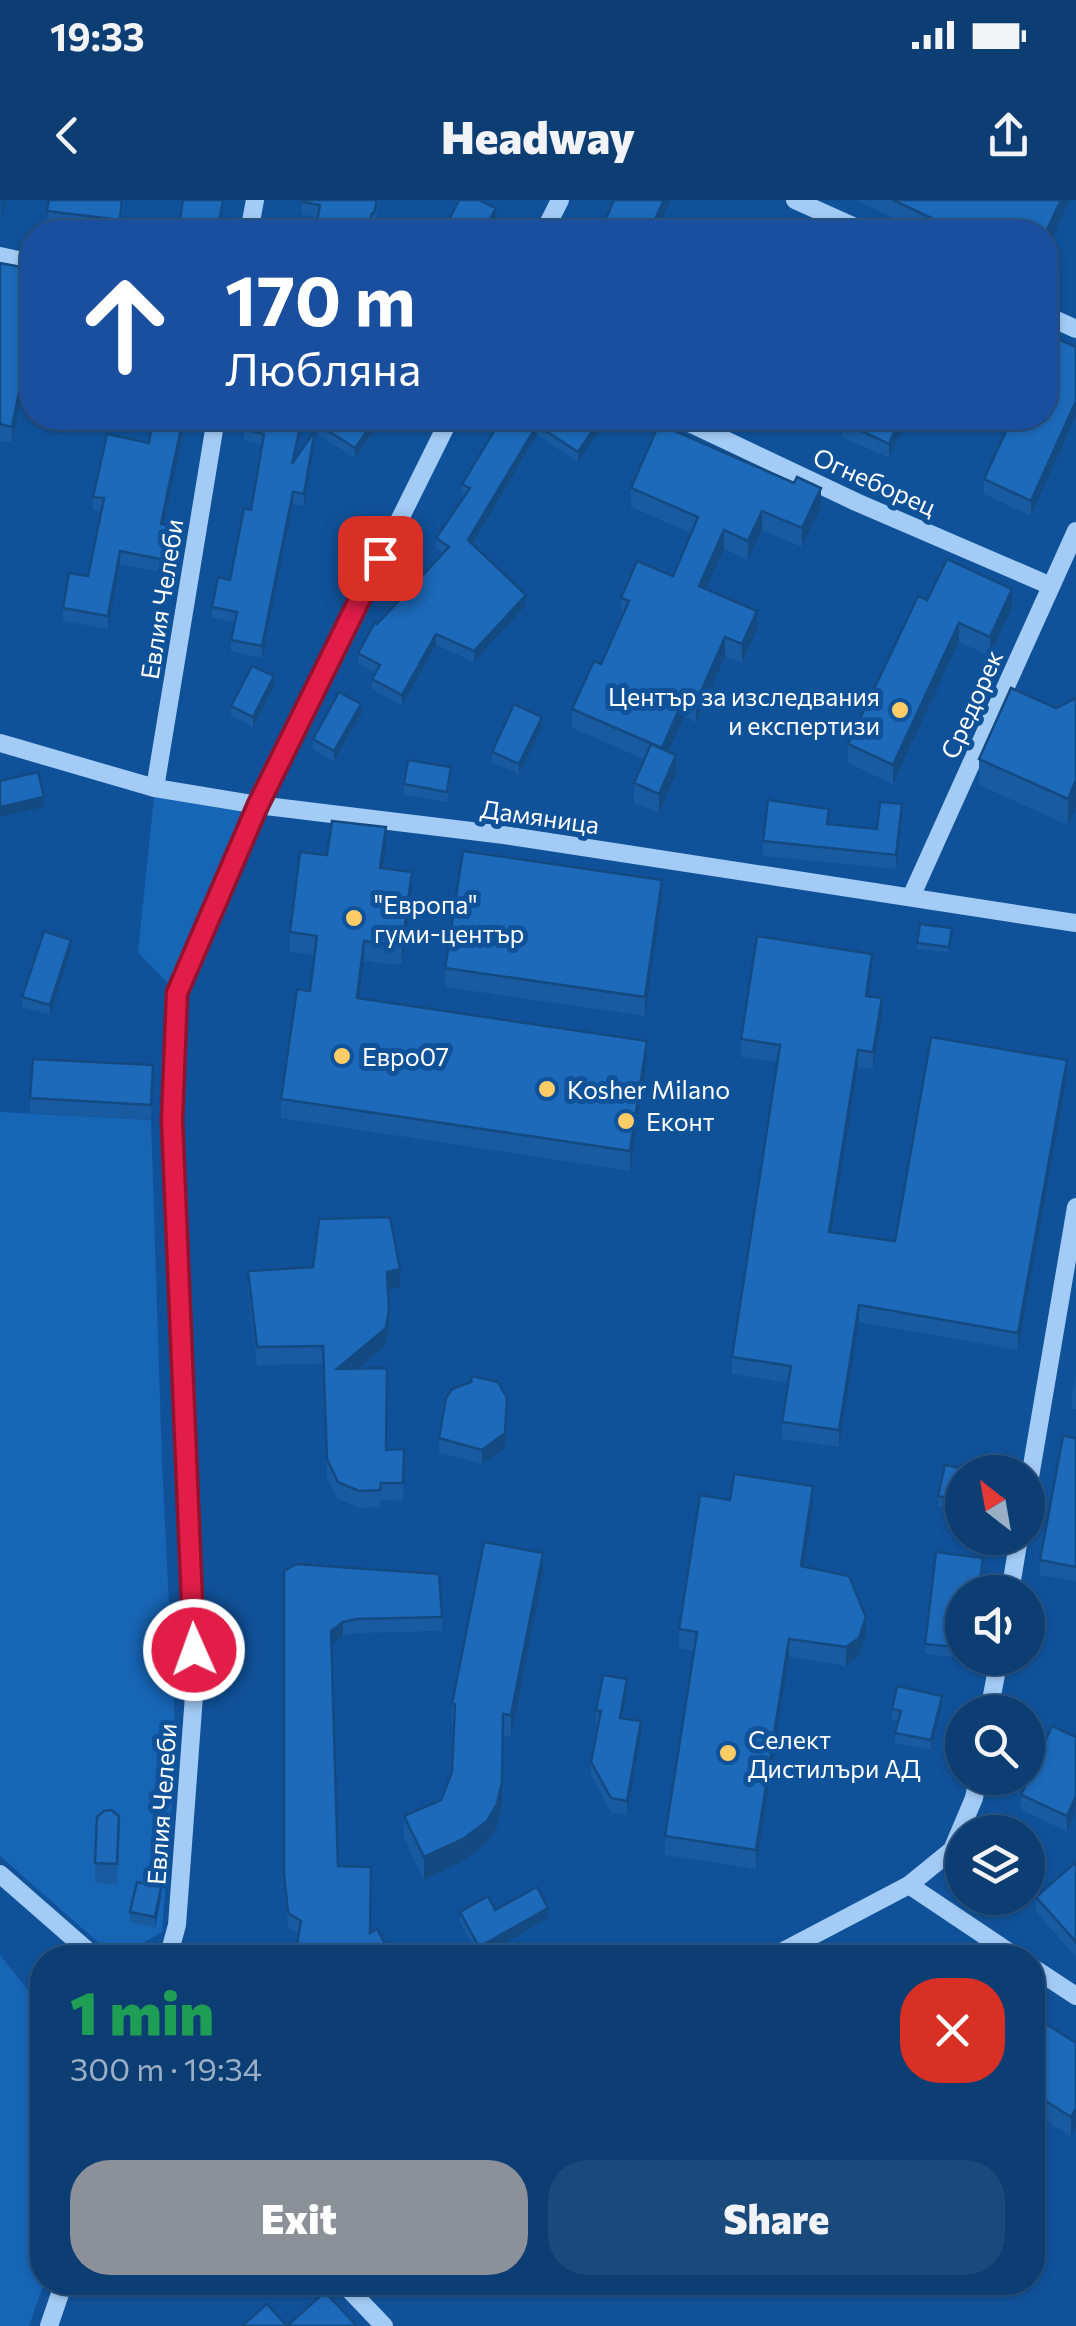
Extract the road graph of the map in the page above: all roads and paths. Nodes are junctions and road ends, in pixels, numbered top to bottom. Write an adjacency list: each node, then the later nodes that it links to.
1 (795, 200): 2 (street)
2 (839, 220)
3 (214, 430): 9 (street, Евлия Челеби)
4 (444, 430): 10 (street)
5 (704, 430): 7 (street, Огнеборец)
6 (1076, 531): 7 (street, Средорек)
7 (1051, 586): 11 (street, Средорек)
8 (0, 743): 9 (street, Дамяница)
9 (155, 788): 10 (street, Дамяница)
10 (258, 805): 11 (street, Дамяница); 19 (street, Евлия Челеби)
11 (911, 897): 12 (street, Дамяница)
12 (1076, 923)
13 (1076, 1207): 14 (street)
14 (1034, 1455)
15 (975, 1795): 17 (street)
16 (0, 1874): 18 (street)
17 (909, 1885): 20 (street); 21 (street)
18 (81, 1945)
19 (171, 1945)
20 (795, 1945)
21 (999, 1945)
22 (1045, 1976): 23 (street)
23 (1076, 1996)
24 (60, 2295): 26 (street)
25 (354, 2295): 27 (street)
26 (49, 2326)
27 (384, 2326)

